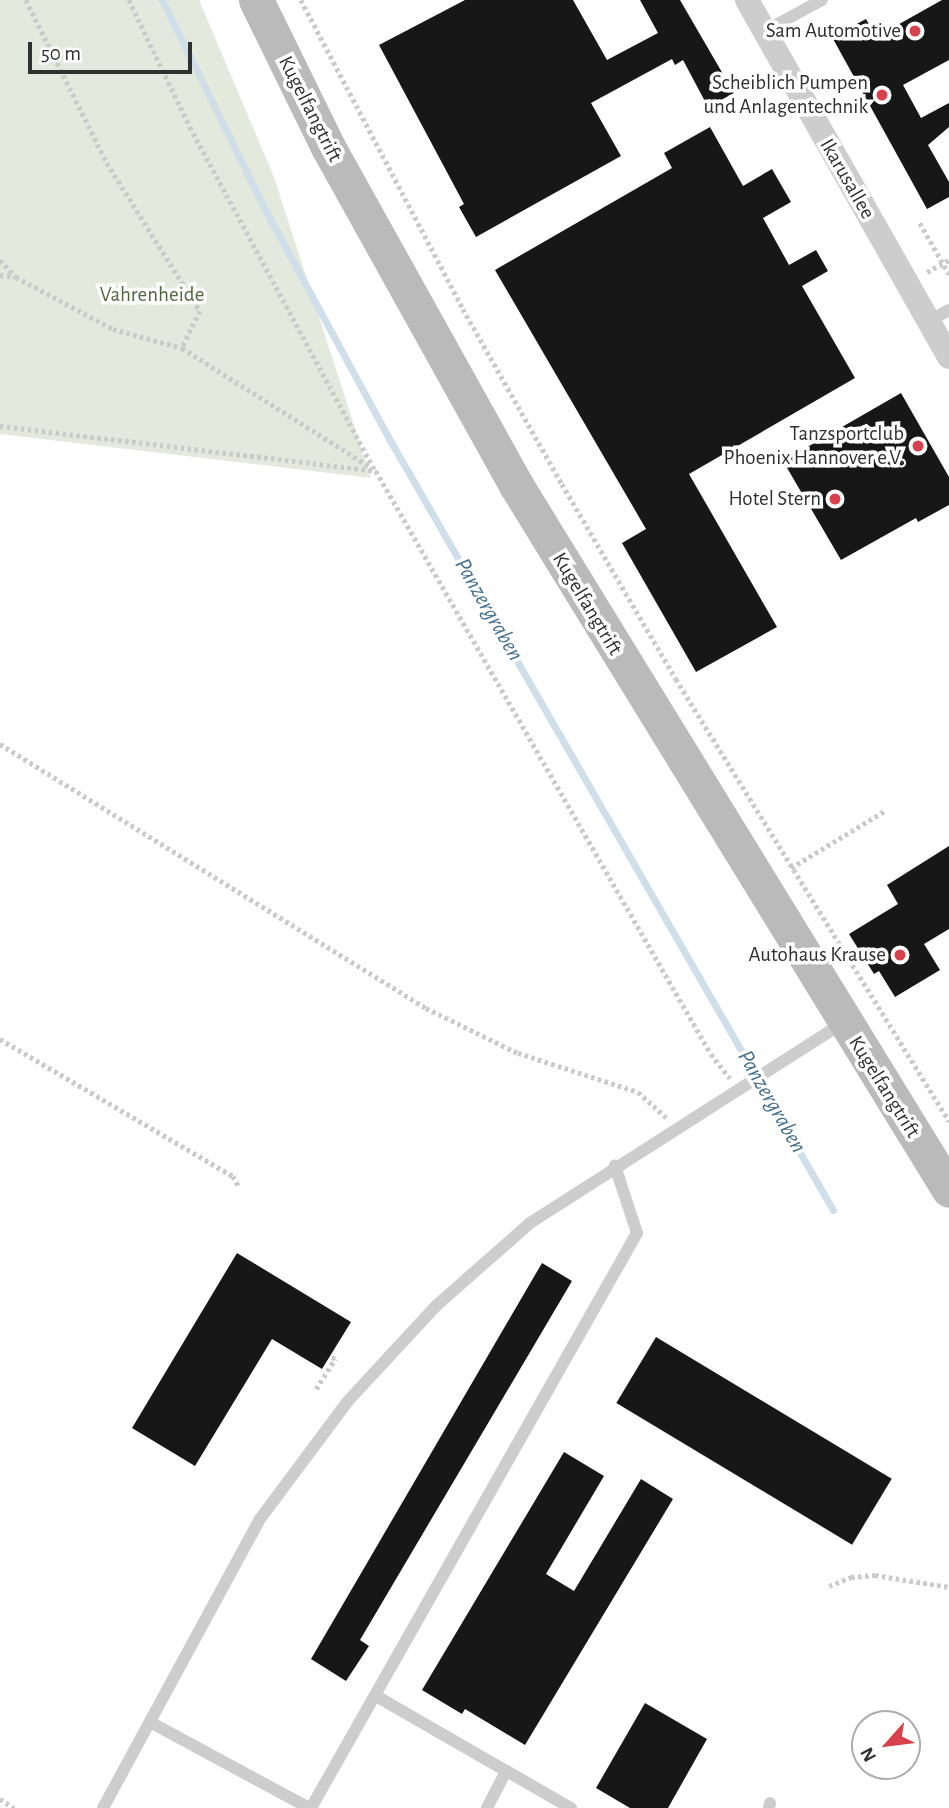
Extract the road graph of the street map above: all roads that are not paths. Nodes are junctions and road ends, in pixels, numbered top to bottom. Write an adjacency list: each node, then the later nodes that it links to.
1 (256, 0): 7 (street, Kugelfangtrift)
2 (747, 0): 4 (street, Ikarusallee)
3 (822, 0): 4 (lane)
4 (763, 32): 5 (street, Ikarusallee)
5 (939, 316): 6 (street, Ikarusallee)
6 (949, 358)
7 (843, 1023): 8 (lane); 9 (street, Kugelfangtrift)
8 (615, 1166): 10 (lane); 11 (lane)
9 (949, 1190)
10 (376, 1696): 12 (lane); 14 (lane)
11 (150, 1722): 13 (lane); 14 (lane)
12 (506, 1771): 15 (lane); 16 (lane)
13 (103, 1808)
14 (310, 1808)
15 (488, 1808)
16 (570, 1808)

